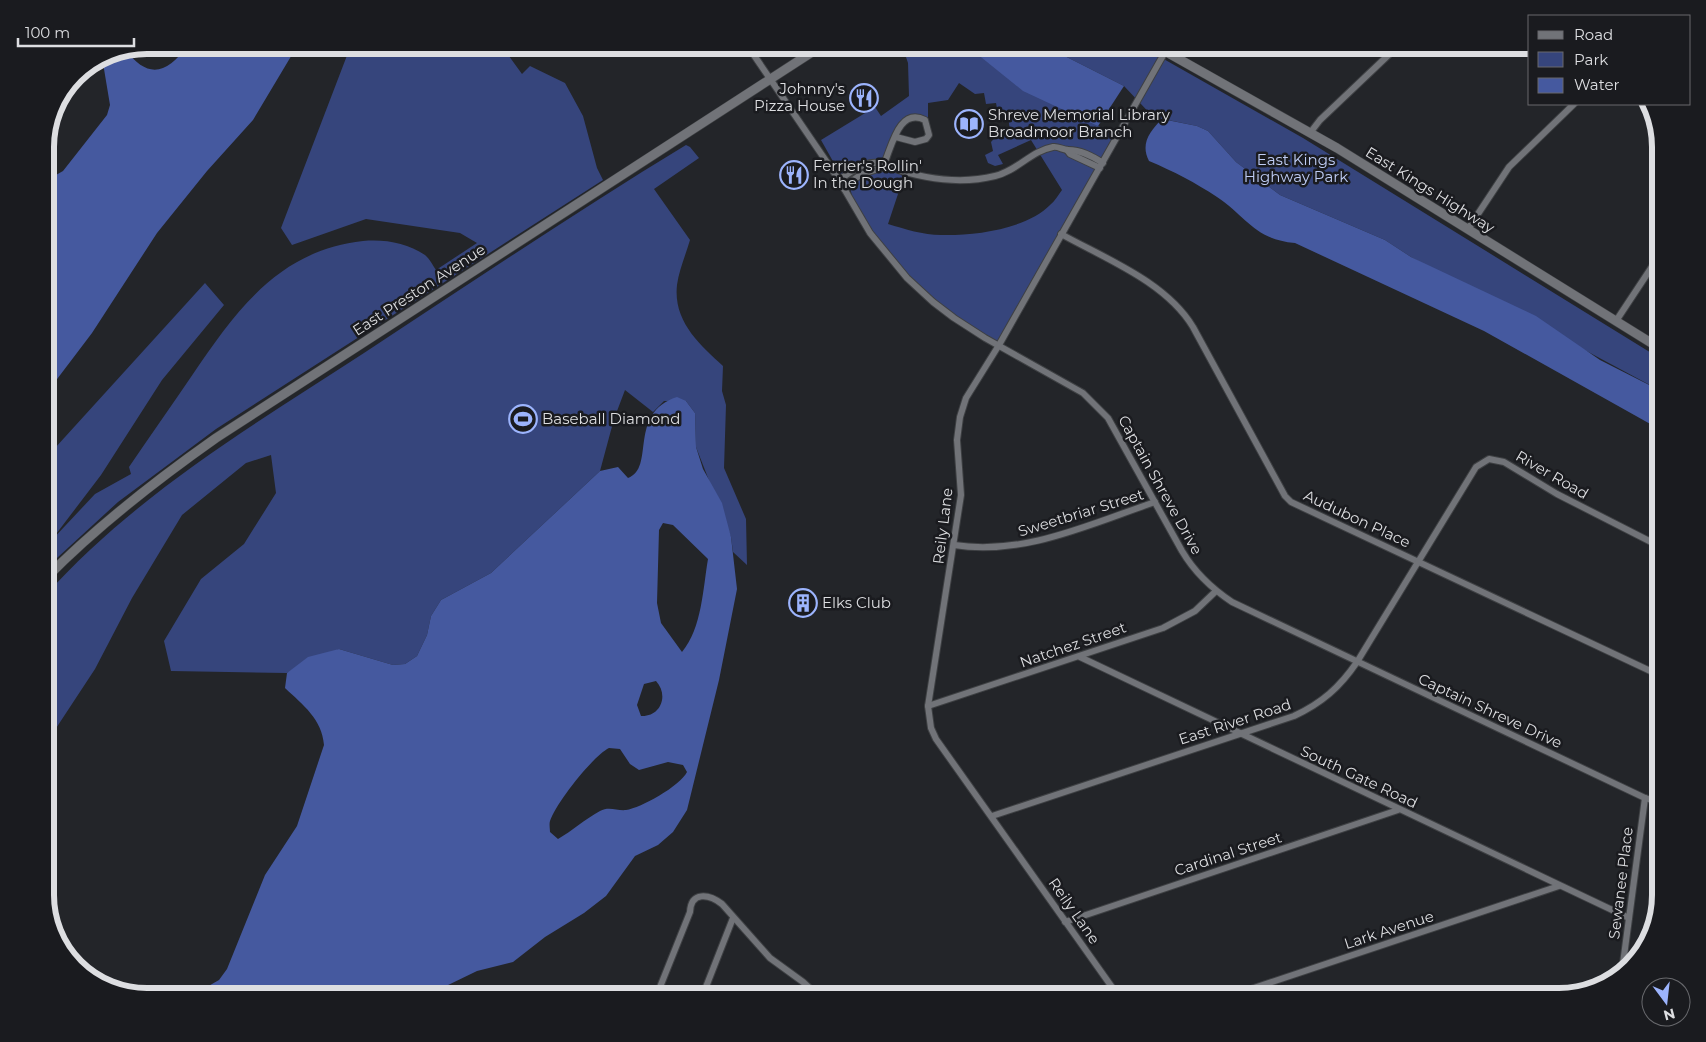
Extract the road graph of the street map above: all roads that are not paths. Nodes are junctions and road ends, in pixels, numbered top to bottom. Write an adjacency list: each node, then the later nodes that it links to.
1 (754, 54): 6 (street, Captain Shreve Drive)
2 (809, 54): 6 (street, East Preston Avenue)
3 (1164, 54): 10 (street, Reily Lane)
4 (1177, 54): 8 (street, East Kings Highway)
5 (1390, 54): 8 (street)
6 (770, 80): 12 (street, Captain Shreve Drive); 24 (street, East Preston Avenue)
7 (1573, 105): 14 (street)
8 (1310, 133): 14 (street, East Kings Highway)
9 (896, 137): 9 (street); 11 (street)
10 (1102, 165): 11 (street); 15 (street, Reily Lane)
11 (887, 166): 12 (street); 13 (street)
12 (839, 180): 13 (street, Captain Shreve Drive)
13 (844, 189): 19 (street, Captain Shreve Drive)
14 (1468, 230): 17 (street, East Kings Highway)
15 (1061, 234): 19 (street, Reily Lane); 23 (street, Audubon Place)
16 (1652, 267): 17 (street)
17 (1616, 321): 18 (street, East Kings Highway)
18 (1652, 343)
19 (999, 345): 20 (street, Captain Shreve Drive); 22 (street, Reily Lane)
20 (1155, 502): 22 (street, Sweetbriar Street); 25 (street, Captain Shreve Drive)
21 (1652, 542): 23 (street, River Road)
22 (954, 545): 29 (street, Reily Lane)
23 (1418, 561): 27 (street, East River Road); 28 (street, Audubon Place)
24 (54, 570)
25 (1216, 591): 26 (street, Natchez Street); 27 (street, Captain Shreve Drive)
26 (1080, 657): 29 (street, Natchez Street); 30 (street, South Gate Road)
27 (1357, 662): 30 (street, East River Road); 31 (street, Captain Shreve Drive)
28 (1652, 672)
29 (928, 706): 34 (street, Reily Lane)
30 (1238, 734): 33 (street, South Gate Road); 34 (street, East River Road)
31 (1645, 798): 32 (street, Captain Shreve Drive); 37 (street, Sewanee Place)
32 (1652, 800)
33 (1398, 810): 35 (street, South Gate Road); 38 (street, Cardinal Street)
34 (992, 816): 38 (street, Reily Lane)
35 (1559, 886): 37 (street, South Gate Road); 44 (street, Lark Avenue)
36 (733, 918): 40 (street); 41 (street); 42 (street)
37 (1629, 918): 39 (street, Sewanee Place)
38 (1066, 922): 43 (street, Reily Lane)
39 (1623, 963)
40 (660, 988)
41 (706, 988)
42 (809, 988)
43 (1113, 988)
44 (1253, 988)

